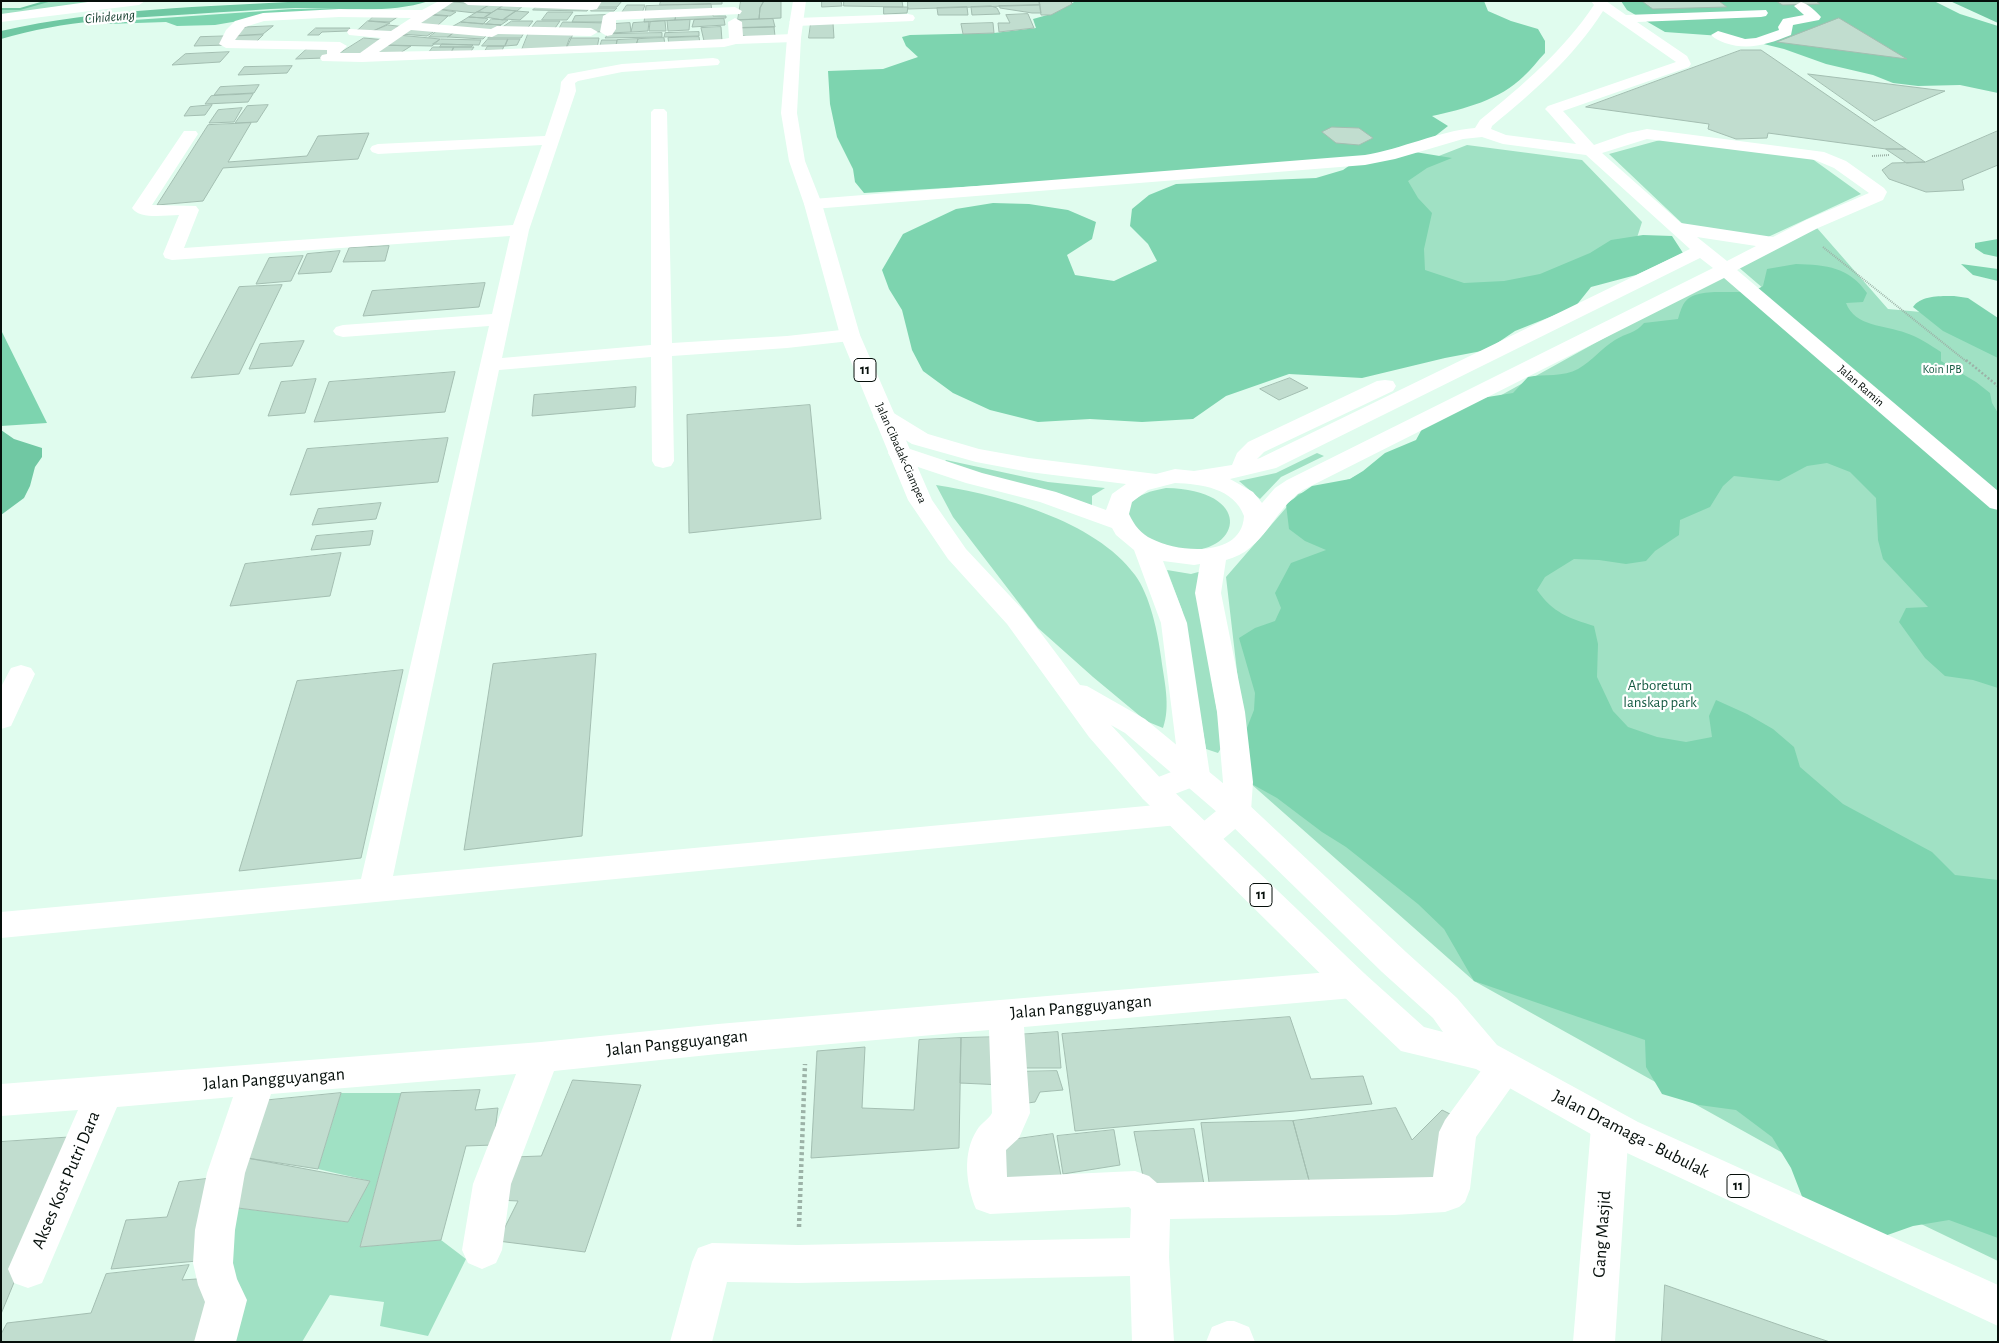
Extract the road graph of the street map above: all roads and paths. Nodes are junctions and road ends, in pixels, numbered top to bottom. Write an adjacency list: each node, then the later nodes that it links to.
1 (139, 1): 16 (main road)
2 (449, 1): 13 (main road)
3 (468, 1): 8 (main road)
4 (596, 1): 8 (main road)
5 (624, 1): 26 (main road)
6 (800, 1): 22 (main road, Jalan Cibadak-Ciampea / 11)
7 (1599, 2): 18 (main road); 39 (main road)
8 (531, 5): 19 (main road)
9 (736, 6): 26 (main road); 32 (main road)
10 (1801, 6): 30 (main road)
11 (375, 13): 13 (main road); 25 (main road); 33 (main road)
12 (1761, 13): 14 (main road)
13 (426, 14): 20 (main road)
14 (1740, 14): 15 (main road); 21 (main road)
15 (1692, 16): 18 (main road); 21 (main road)
16 (1, 18)
17 (908, 18): 22 (main road)
18 (1626, 22): 30 (main road); 43 (main road, Jalan Ramin)
19 (526, 25): 23 (main road); 24 (main road); 34 (main road)
20 (410, 26): 23 (main road); 36 (main road)
21 (1746, 29): 30 (main road)
22 (795, 30): 32 (main road); 44 (main road, Jalan Cibadak-Ciampea / 11)
23 (495, 31): 35 (main road)
24 (554, 31): 26 (main road); 26 (main road)
25 (354, 32): 29 (main road); 33 (main road)
26 (606, 32): 28 (main road); 31 (main road); 34 (main road)
27 (672, 32): 31 (main road)
28 (624, 33)
29 (390, 35)
30 (1718, 35)
31 (702, 40): 32 (main road)
32 (736, 40)
33 (340, 46): 36 (main road)
34 (516, 53): 35 (main road)
35 (471, 55): 36 (main road)
36 (362, 58)
37 (713, 62): 41 (main road)
38 (659, 112): 54 (main road)
39 (1483, 132): 43 (main road); 44 (main road)
40 (190, 134): 46 (main road)
41 (552, 140): 42 (main road); 46 (main road)
42 (378, 149)
43 (1591, 151): 45 (main road, Jalan Ramin); 47 (main road)
44 (813, 204): 53 (main road, Jalan Cibadak-Ciampea / 11)
45 (1675, 228): 48 (main road); 49 (main road, Jalan Ramin)
46 (520, 230): 51 (main road)
47 (1800, 230): 48 (main road); 57 (path)
48 (1775, 243): 50 (main road)
49 (1702, 250): 50 (main road, Jalan Ramin); 56 (main road)
50 (1725, 269): 58 (main road); 64 (main road, Jalan Ramin)
51 (500, 319): 52 (main road); 55 (main road)
52 (343, 331)
53 (850, 335): 54 (main road); 59 (main road, Jalan Cibadak-Ciampea / 11)
54 (662, 350): 55 (main road); 61 (main road)
55 (490, 365): 77 (main road)
56 (1430, 385): 58 (main road); 62 (main road)
57 (1998, 386)
58 (1464, 401): 66 (main road)
59 (884, 417): 60 (main road, Jalan Cibadak-Ciampea / 11); 63 (main road)
60 (899, 452): 65 (main road); 70 (main road, Jalan Cibadak-Ciampea / 11)
61 (663, 461)
62 (1196, 477): 63 (main road); 66 (main road)
63 (1153, 480): 65 (main road)
64 (1998, 503)
65 (1119, 523): 67 (main road)
66 (1256, 526): 68 (main road)
67 (1145, 547): 68 (main road); 72 (main road)
68 (1214, 556): 74 (main road)
69 (22, 674): 71 (main road)
70 (1069, 688): 72 (main road, 11); 73 (main road, 11)
71 (1, 719)
72 (1195, 775): 73 (main road); 74 (main road, 11)
73 (1154, 791): 75 (main road, 11)
74 (1236, 811): 76 (main road); 83 (main road, 11)
75 (1178, 814): 76 (main road, 11); 77 (main road)
76 (1204, 838): 79 (main road, 11)
77 (374, 891): 78 (main road)
78 (1, 925)
79 (1353, 984): 80 (main road, Jalan Pangguyangan); 83 (main road, 11)
80 (1006, 1014): 81 (main road, Jalan Pangguyangan); 88 (main road)
81 (806, 1031): 82 (main road, Jalan Pangguyangan); 91 (path)
82 (541, 1057): 84 (main road, Jalan Pangguyangan); 89 (main road)
83 (1494, 1062): 87 (main road, Jalan Dramaga - Bubulak / 11); 88 (main road)
84 (257, 1081): 85 (main road, Jalan Pangguyangan); 94 (main road)
85 (106, 1090): 86 (main road, Jalan Pangguyangan); 92 (main road, Akses Kost Putri Dara)
86 (1, 1100)
87 (1610, 1127): 93 (main road, Jalan Dramaga - Bubulak / 11); 99 (main road, Gang Masjid)
88 (1151, 1201): 90 (main road)
89 (482, 1250)
90 (1149, 1257): 91 (main road); 96 (main road)
91 (798, 1264): 95 (main road)
92 (28, 1269)
93 (1998, 1306)
94 (215, 1342)
95 (691, 1342)
96 (1153, 1342)
97 (1227, 1342): 98 (main road)
98 (1234, 1342)
99 (1594, 1342)

